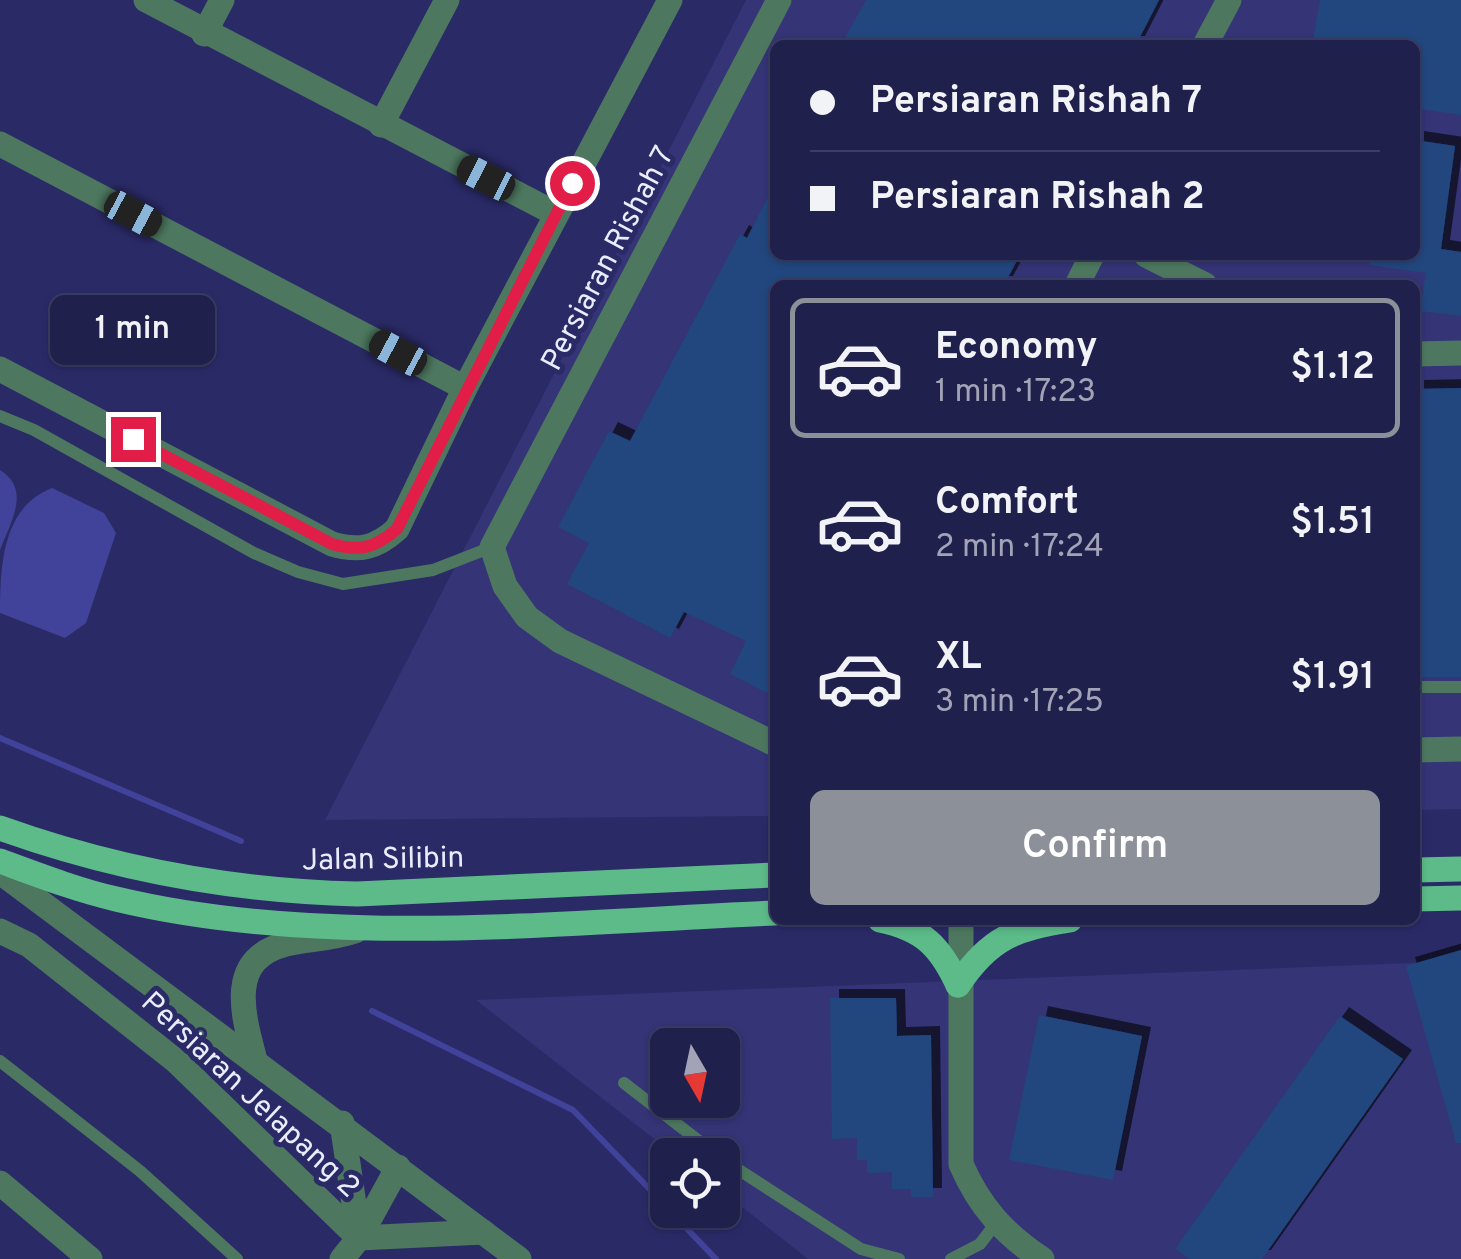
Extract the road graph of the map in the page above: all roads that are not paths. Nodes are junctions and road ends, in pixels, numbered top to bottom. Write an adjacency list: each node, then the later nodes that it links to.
1 (146, 0): 7 (street)
2 (222, 0): 7 (street)
3 (447, 0): 9 (street)
4 (670, 0): 11 (street)
5 (779, 0): 19 (street, Persiaran Rishah 7)
6 (1229, 0): 8 (street)
7 (204, 34): 9 (street)
8 (1208, 40)
9 (381, 125): 11 (street)
10 (0, 144): 17 (street)
11 (556, 214): 17 (street)
12 (1156, 260): 13 (street)
13 (1195, 280)
14 (1461, 352): 15 (street)
15 (1420, 354)
16 (0, 370): 17 (street)
17 (465, 388)
18 (0, 416): 19 (lane)
19 (492, 547): 22 (street)
20 (1420, 687): 21 (lane)
21 (1461, 687)
22 (770, 742)
23 (1420, 750): 24 (street)
24 (1461, 750)
25 (0, 828): 31 (main road, Jalan Silibin)
26 (0, 861): 39 (main road)
27 (1461, 868): 28 (main road)
28 (1420, 870)
29 (0, 872): 42 (street)
30 (770, 875): 31 (main road, Jalan Silibin)
31 (731, 876): 32 (main road)
32 (770, 883)
33 (1461, 898): 34 (main road)
34 (1420, 899)
35 (770, 913): 39 (main road)
36 (896, 925): 41 (main road)
37 (961, 925): 41 (street)
38 (1044, 925): 41 (main road)
39 (369, 926): 42 (street)
40 (0, 932): 52 (street, Persiaran Jelapang 2)
41 (958, 985): 50 (street)
42 (255, 1060): 45 (street)
43 (0, 1061): 54 (lane)
44 (624, 1083): 46 (lane)
45 (342, 1123): 47 (street); 52 (street)
46 (695, 1138)
47 (398, 1168): 51 (street); 52 (street)
48 (740, 1170): 57 (lane)
49 (0, 1183): 53 (street)
50 (996, 1223): 58 (lane); 59 (street)
51 (484, 1232): 52 (street); 56 (street)
52 (359, 1238): 55 (street)
53 (90, 1259)
54 (236, 1259)
55 (342, 1259)
56 (519, 1259)
57 (900, 1259)
58 (952, 1259)
59 (1042, 1259)

